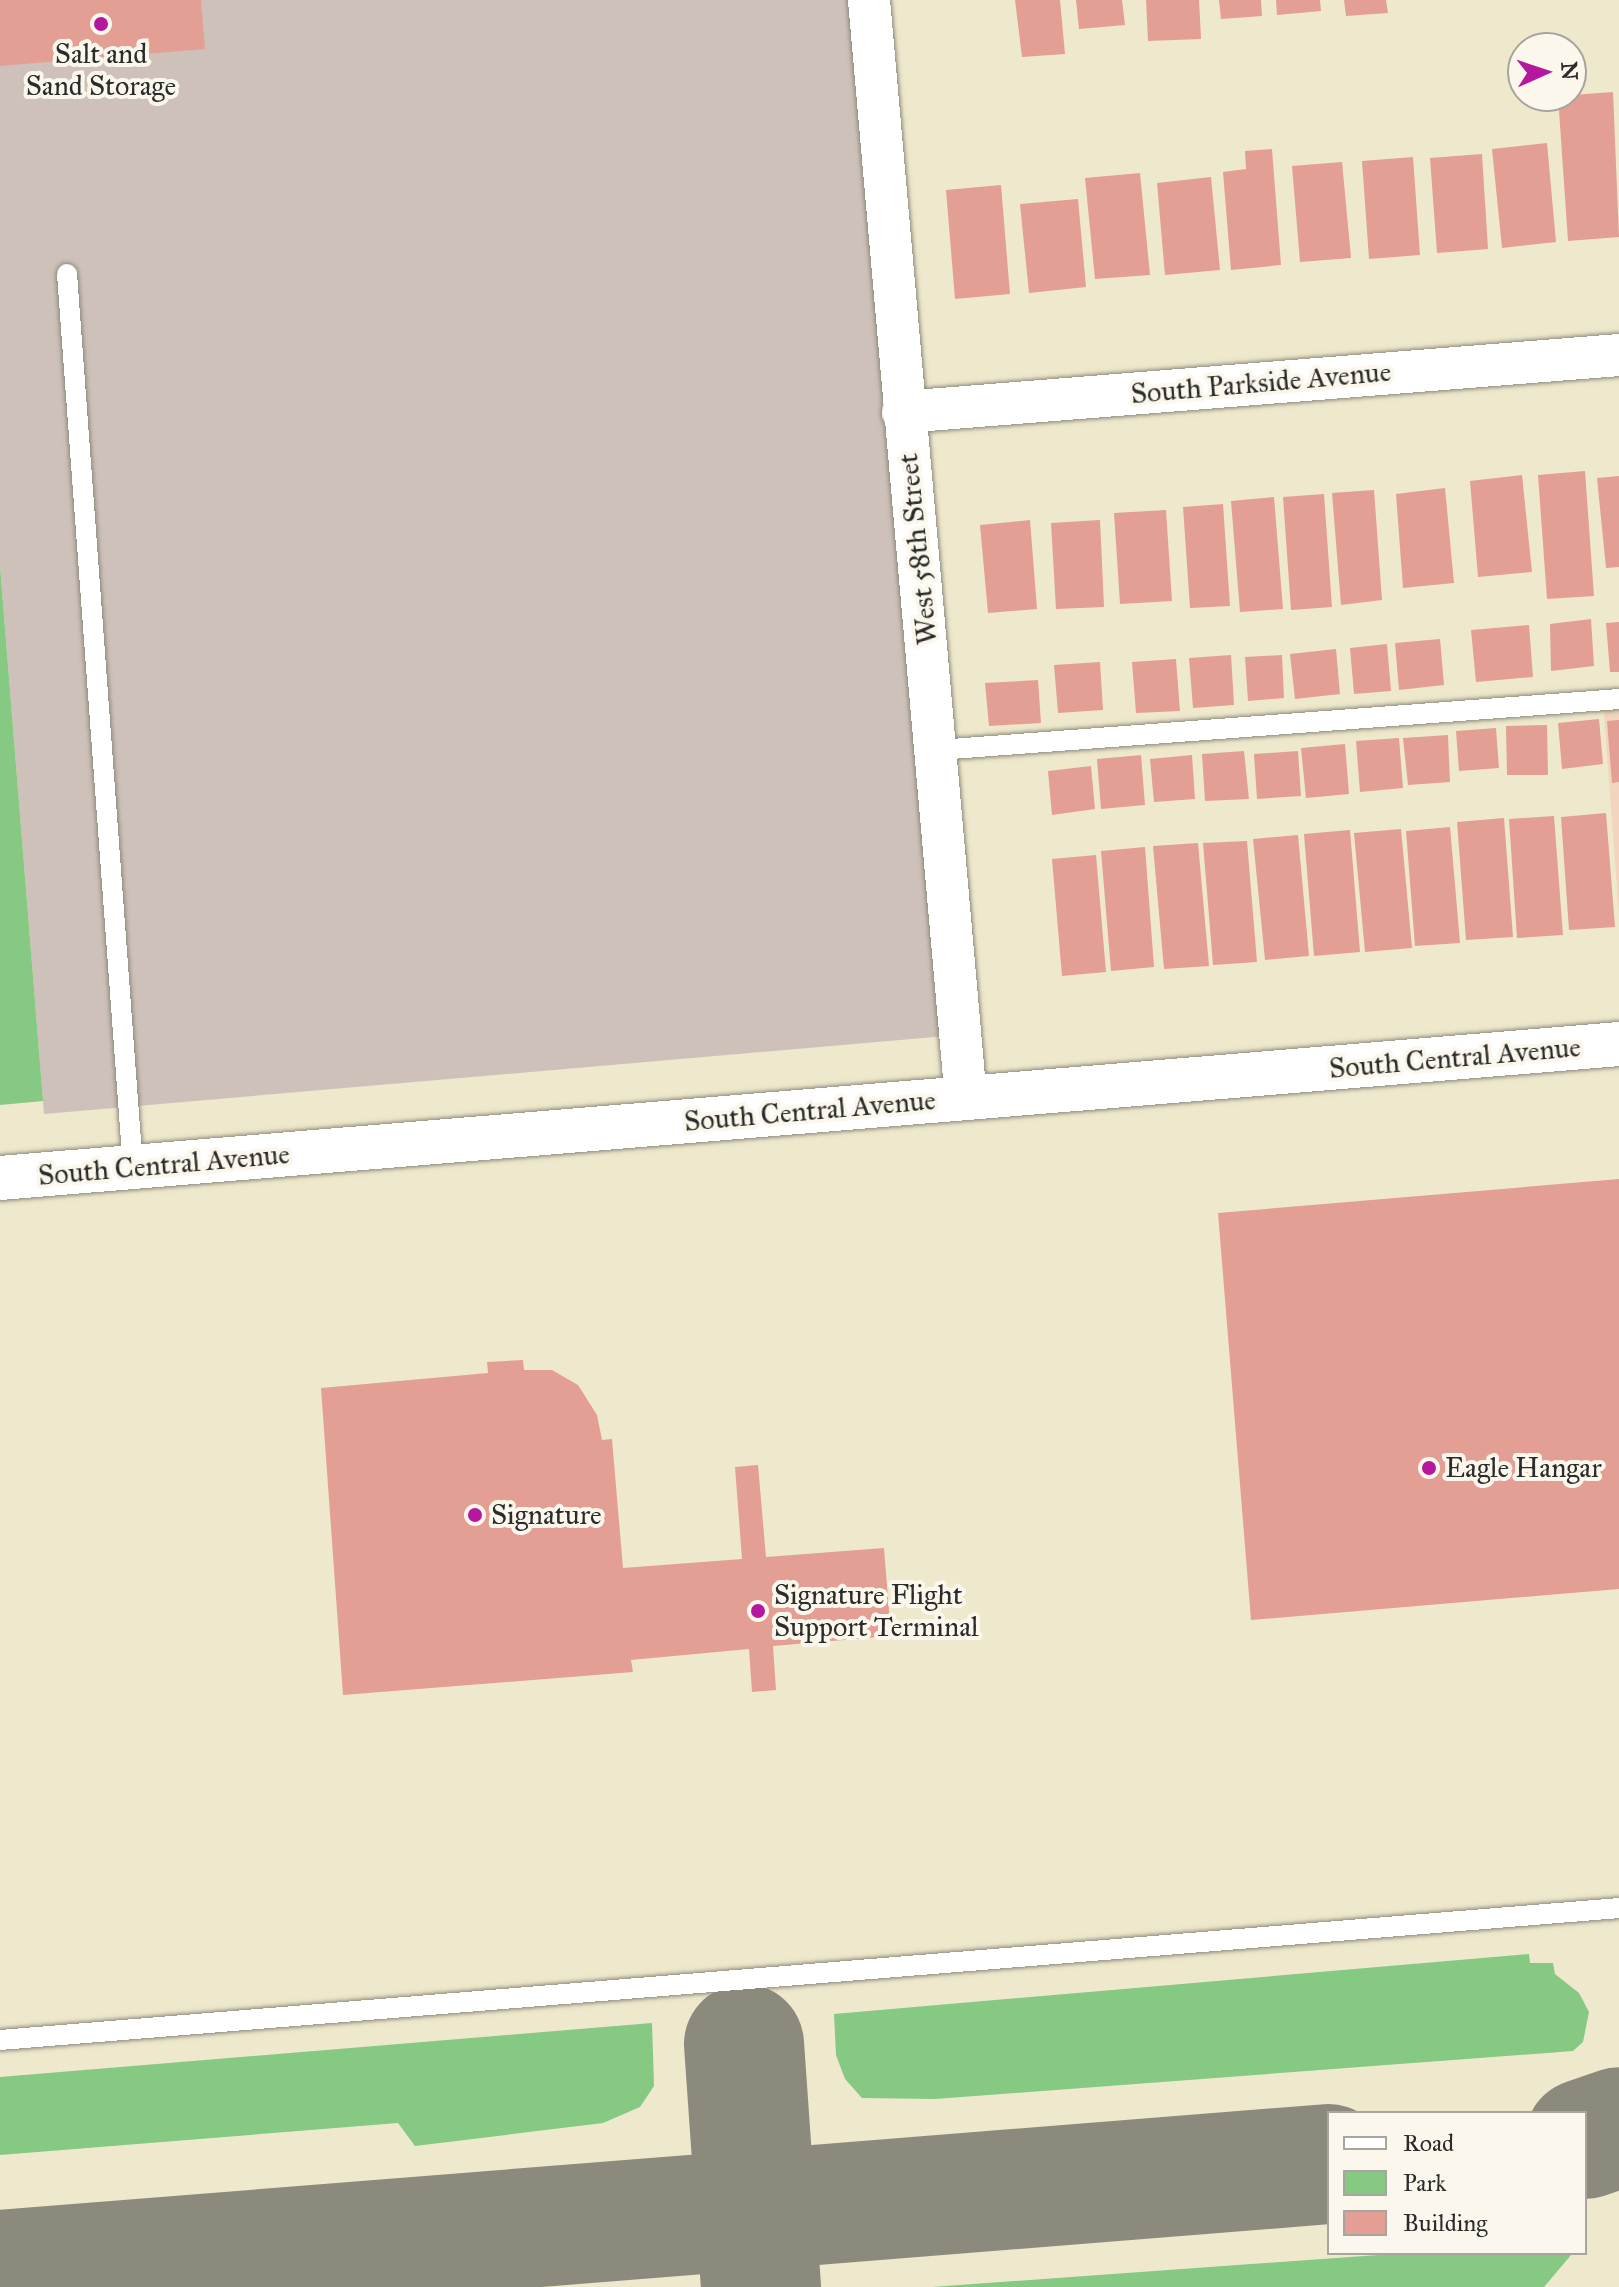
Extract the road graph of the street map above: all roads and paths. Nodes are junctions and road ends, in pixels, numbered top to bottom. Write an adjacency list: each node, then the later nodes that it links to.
1 (869, 0): 4 (street, West 58th Street)
2 (67, 274): 9 (lane)
3 (1619, 355): 4 (street, South Parkside Avenue)
4 (903, 412): 6 (street, West 58th Street)
5 (1619, 699): 6 (lane)
6 (938, 750): 8 (street, West 58th Street)
7 (1619, 1044): 8 (main road, South Central Avenue)
8 (966, 1099): 9 (main road, South Central Avenue)
9 (133, 1168): 10 (main road, South Central Avenue)
10 (0, 1178)
11 (1619, 1908): 12 (lane)
12 (0, 2040)

